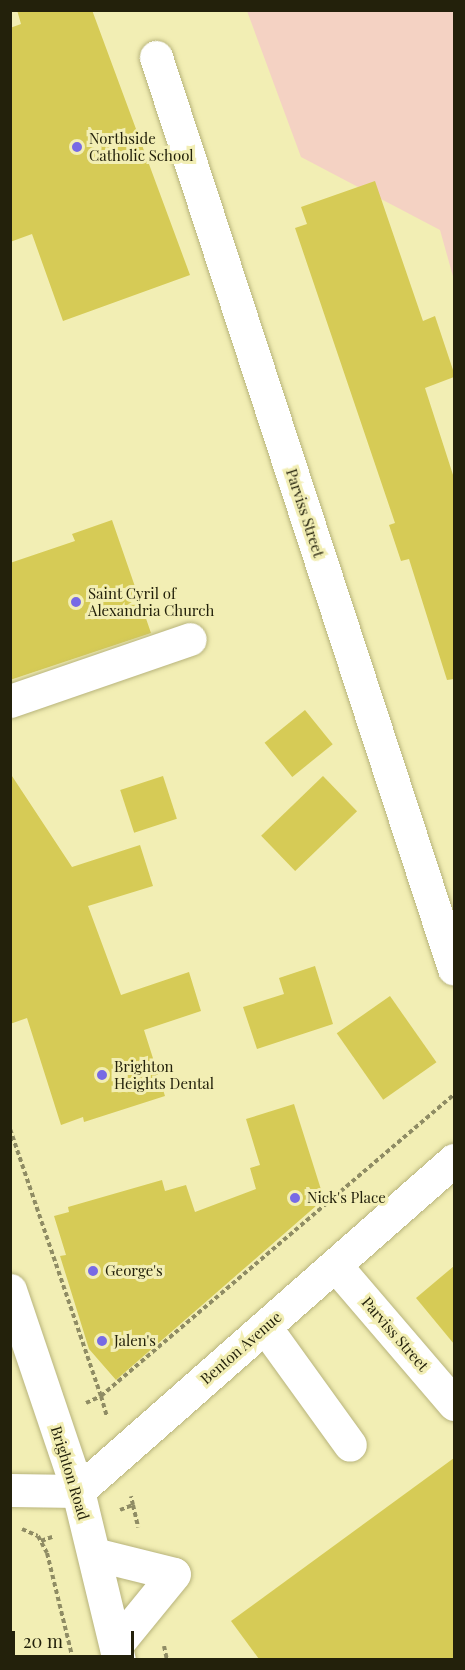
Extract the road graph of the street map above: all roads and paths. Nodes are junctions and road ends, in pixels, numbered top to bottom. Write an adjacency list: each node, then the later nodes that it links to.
1 (156, 57): 4 (street, Parviss Street)
2 (190, 639): 3 (street)
3 (10, 701)
4 (454, 969)
5 (454, 1094): 6 (path)
6 (10, 1129)
7 (454, 1160): 8 (street, Benton Avenue)
8 (334, 1265): 10 (street, Benton Avenue); 11 (street, Parviss Street)
9 (10, 1290): 14 (street, Brighton Road)
10 (265, 1327): 12 (street); 14 (street, Benton Avenue)
11 (454, 1404)
12 (350, 1445)
13 (10, 1490): 14 (street)
14 (78, 1491): 16 (street, Brighton Road)
15 (10, 1529): 18 (path)
16 (94, 1554): 17 (street, Brighton Road); 17 (street)
17 (117, 1652)
18 (73, 1659)

